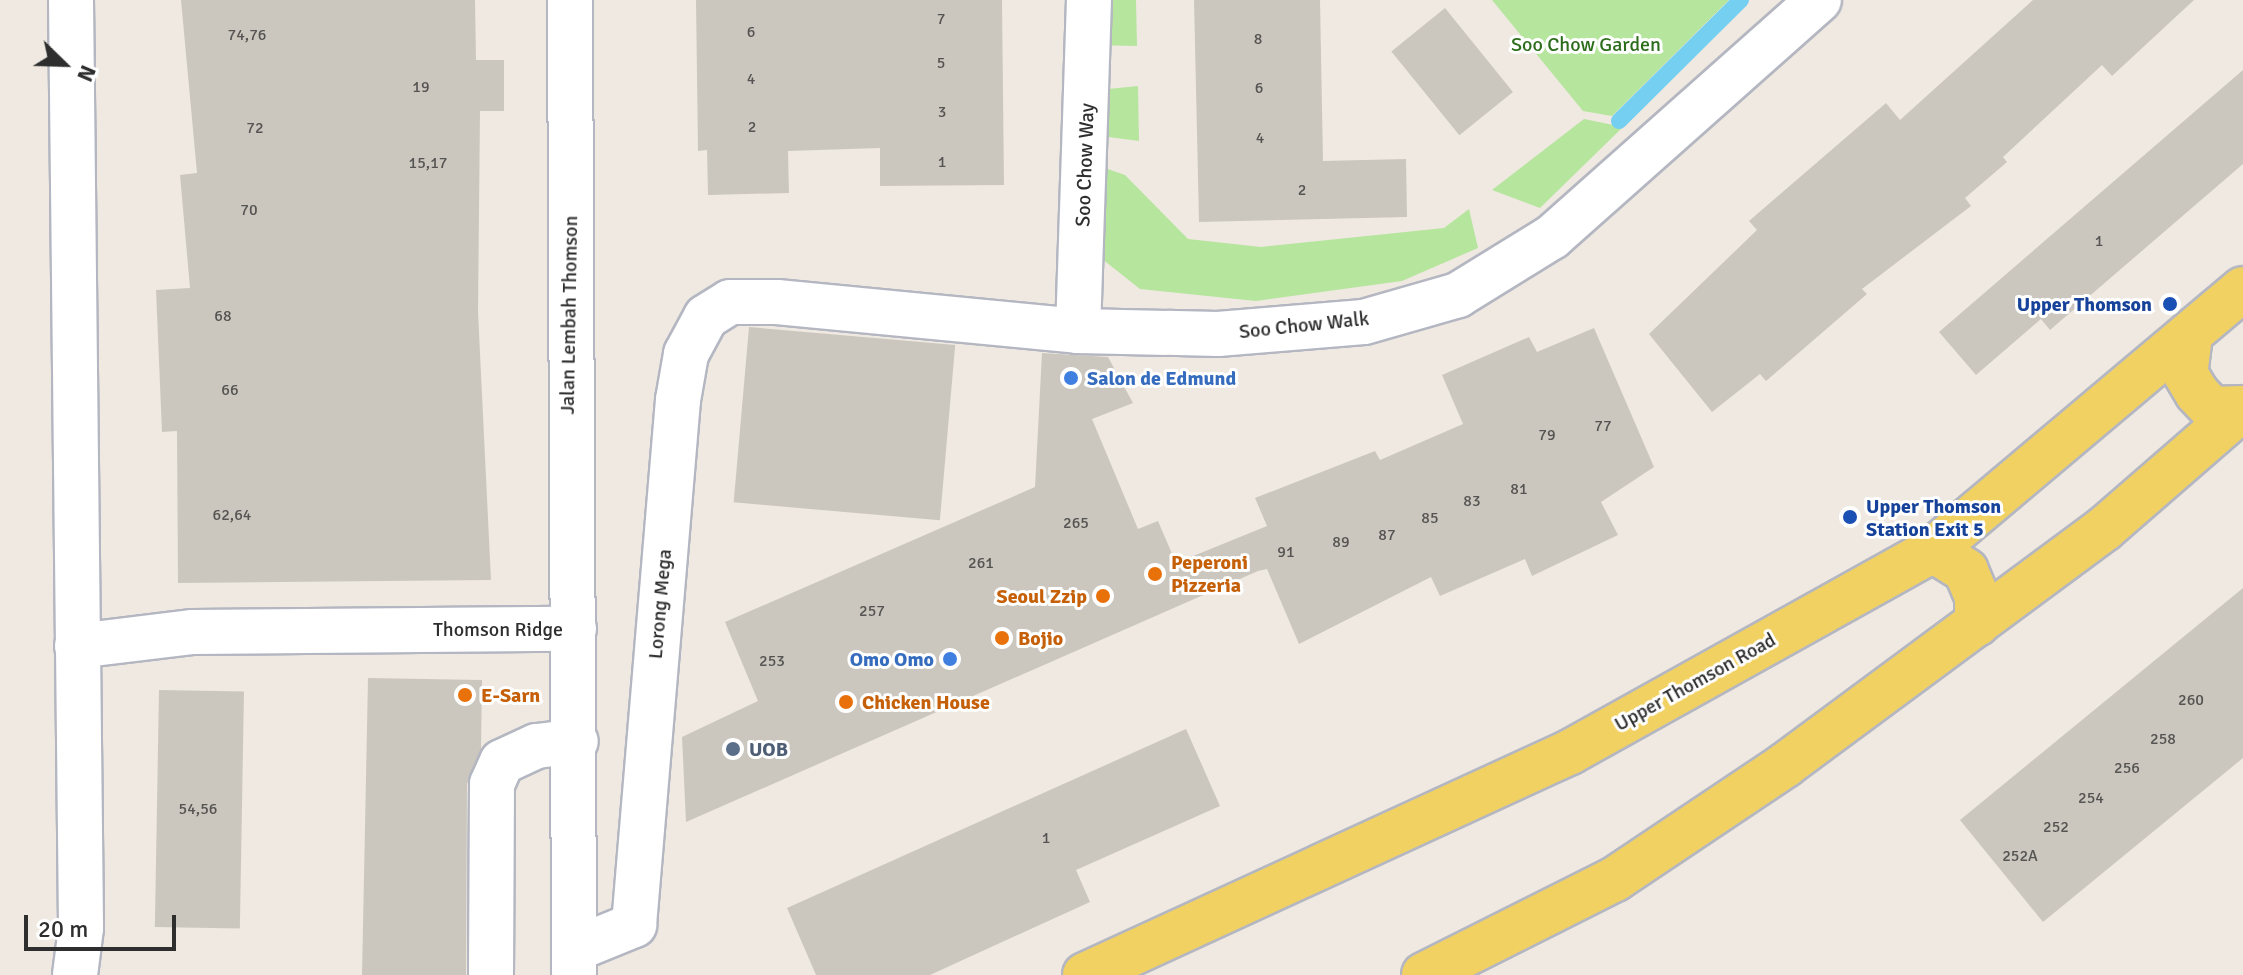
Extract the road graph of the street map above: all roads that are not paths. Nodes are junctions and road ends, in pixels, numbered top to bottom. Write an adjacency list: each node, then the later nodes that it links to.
1 (71, 0): 13 (street)
2 (570, 0): 12 (street, Jalan Lembah Thomson)
3 (1089, 0): 7 (street, Soo Chow Way)
4 (1819, 0): 7 (street, Soo Chow Walk)
5 (2243, 289): 8 (main road, Upper Thomson Road)
6 (730, 302): 7 (street, Soo Chow Walk); 15 (street, Lorong Mega)
7 (1078, 331)
8 (2190, 335): 9 (main road); 10 (main road, Upper Thomson Road)
9 (2243, 408): 11 (main road)
10 (1933, 550): 11 (main road); 18 (main road, Upper Thomson Road)
11 (1977, 624): 19 (main road)
12 (574, 629): 13 (street, Thomson Ridge); 14 (street, Thomson Ridge)
13 (77, 646): 16 (street)
14 (576, 741): 15 (street, Thomson Ridge); 17 (street)
15 (574, 962)
16 (75, 975)
17 (491, 975)
18 (1085, 975)
19 (1424, 975)

